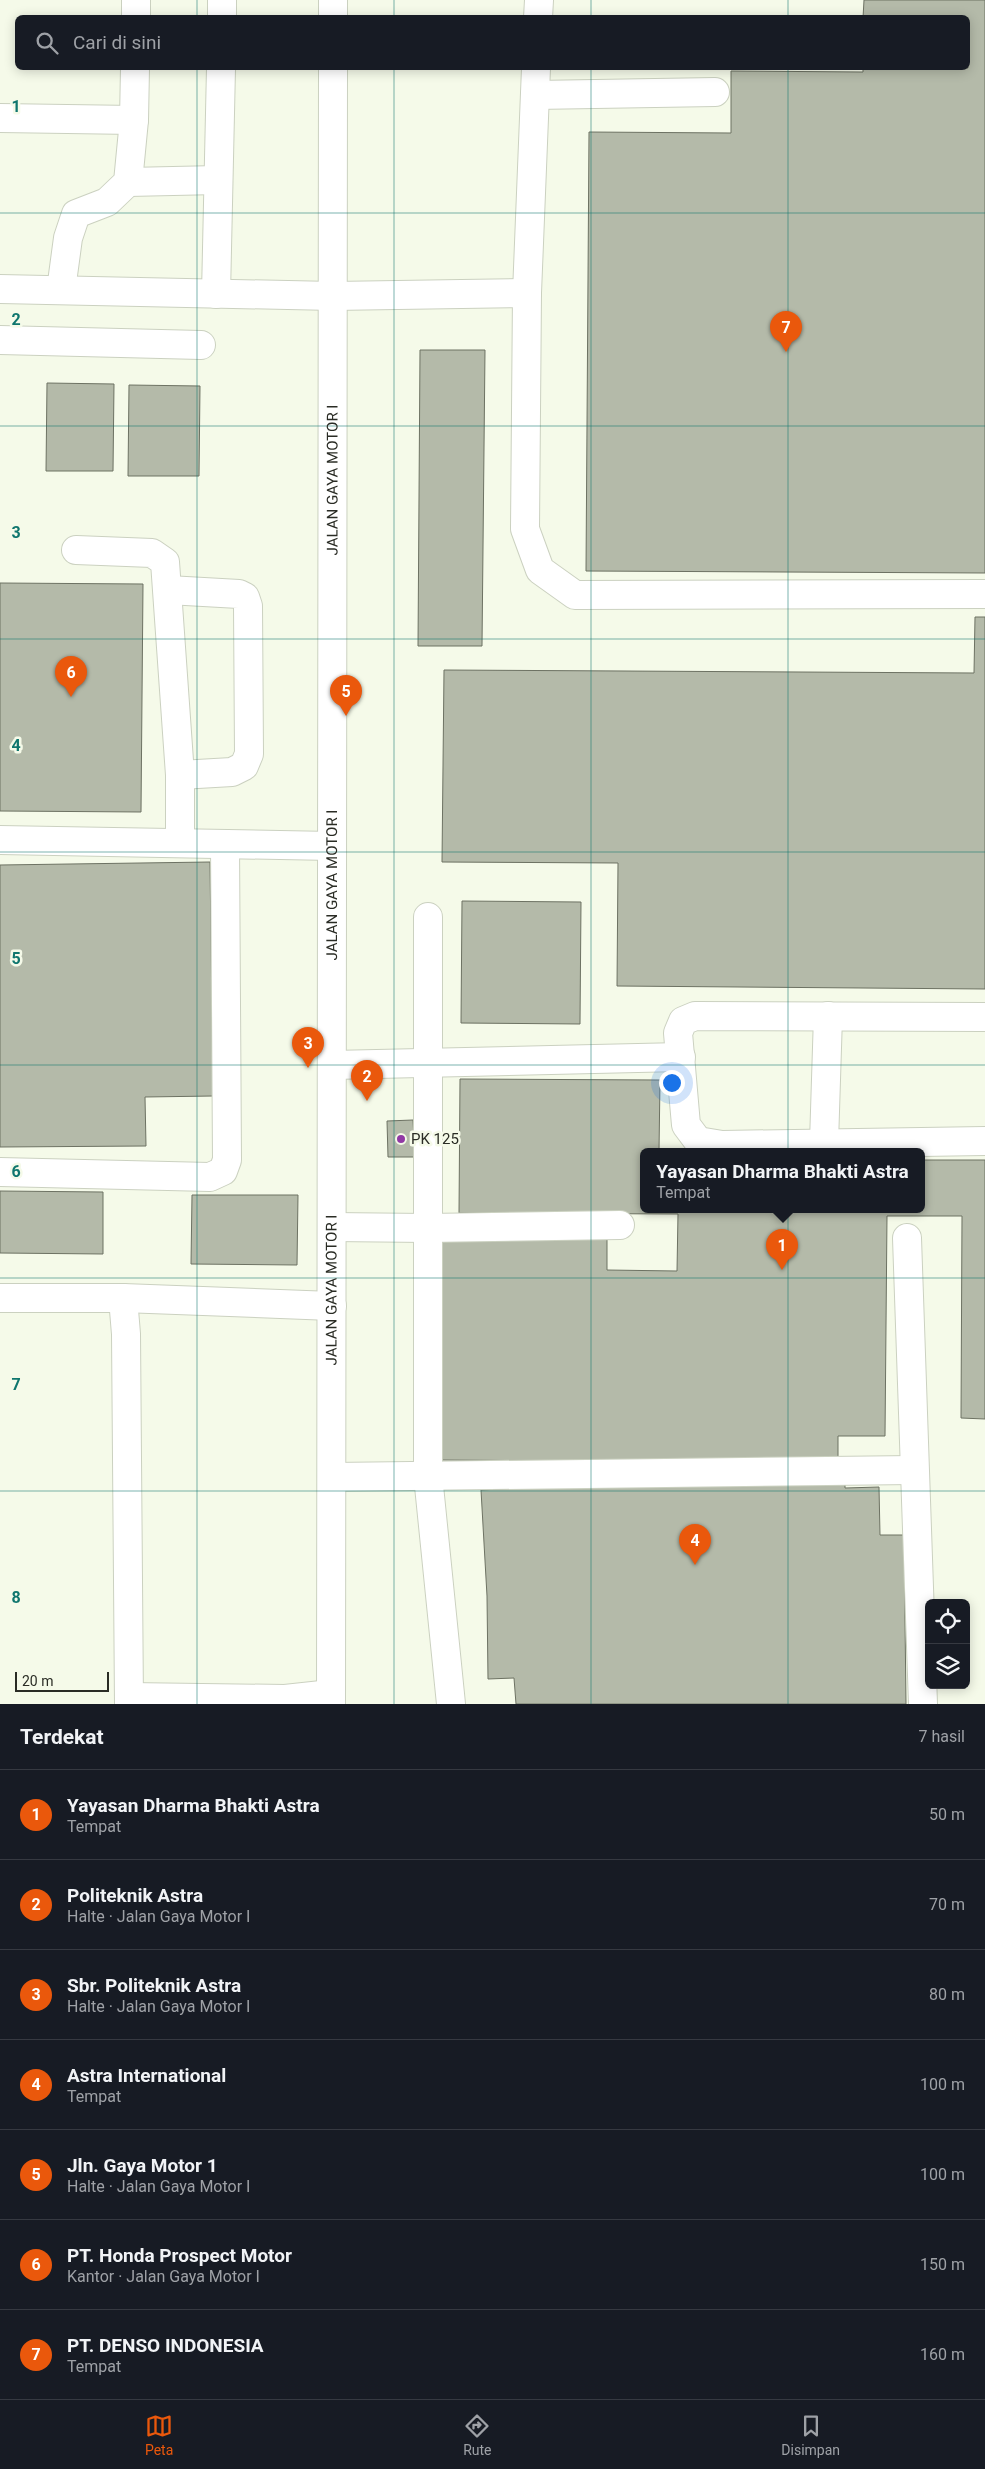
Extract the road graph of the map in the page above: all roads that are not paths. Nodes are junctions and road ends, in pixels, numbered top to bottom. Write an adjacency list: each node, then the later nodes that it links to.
1 (136, 0): 5 (street)
2 (222, 0): 6 (street)
3 (333, 0): 7 (street)
4 (539, 0): 8 (street)
5 (136, 15)
6 (222, 15)
7 (333, 15)
8 (538, 15)
9 (135, 70): 16 (street)
10 (221, 70): 17 (street)
11 (333, 70): 23 (street, JALAN GAYA MOTOR I)
12 (536, 70): 14 (street)
13 (715, 92): 14 (street)
14 (535, 95): 21 (street)
15 (0, 118): 16 (street)
16 (134, 120): 18 (street)
17 (218, 180): 18 (street); 22 (street)
18 (128, 182): 20 (street)
19 (0, 289): 20 (street)
20 (61, 290): 22 (street)
21 (526, 293): 23 (street); 28 (street)
22 (216, 294): 23 (street)
23 (333, 296): 33 (street, JALAN GAYA MOTOR I)
24 (0, 340): 25 (street)
25 (201, 346)
26 (76, 550): 27 (street)
27 (168, 590): 29 (street); 29 (street)
28 (985, 594)
29 (180, 775): 31 (street)
30 (0, 840): 31 (street)
31 (180, 843): 32 (street)
32 (225, 844): 33 (street); 42 (street)
33 (332, 846): 39 (street, JALAN GAYA MOTOR I)
34 (428, 917): 38 (street)
35 (828, 1016): 36 (street); 37 (street); 41 (street)
36 (985, 1017)
37 (681, 1057): 38 (street); 41 (street)
38 (428, 1063): 39 (street); 45 (street)
39 (332, 1066): 44 (street, JALAN GAYA MOTOR I)
40 (985, 1141): 41 (street)
41 (824, 1143)
42 (0, 1172)
43 (620, 1225): 45 (street)
44 (332, 1226): 45 (street); 49 (street, JALAN GAYA MOTOR I)
45 (428, 1228): 51 (street)
46 (908, 1238): 50 (street)
47 (0, 1298): 48 (street)
48 (123, 1298): 49 (street); 54 (street)
49 (332, 1306): 52 (street, JALAN GAYA MOTOR I)
50 (914, 1470): 51 (street); 56 (street)
51 (428, 1476): 52 (street); 55 (street)
52 (332, 1477): 53 (street, JALAN GAYA MOTOR I)
53 (331, 1699): 54 (street)
54 (129, 1700)
55 (451, 1704)
56 (923, 1704)

